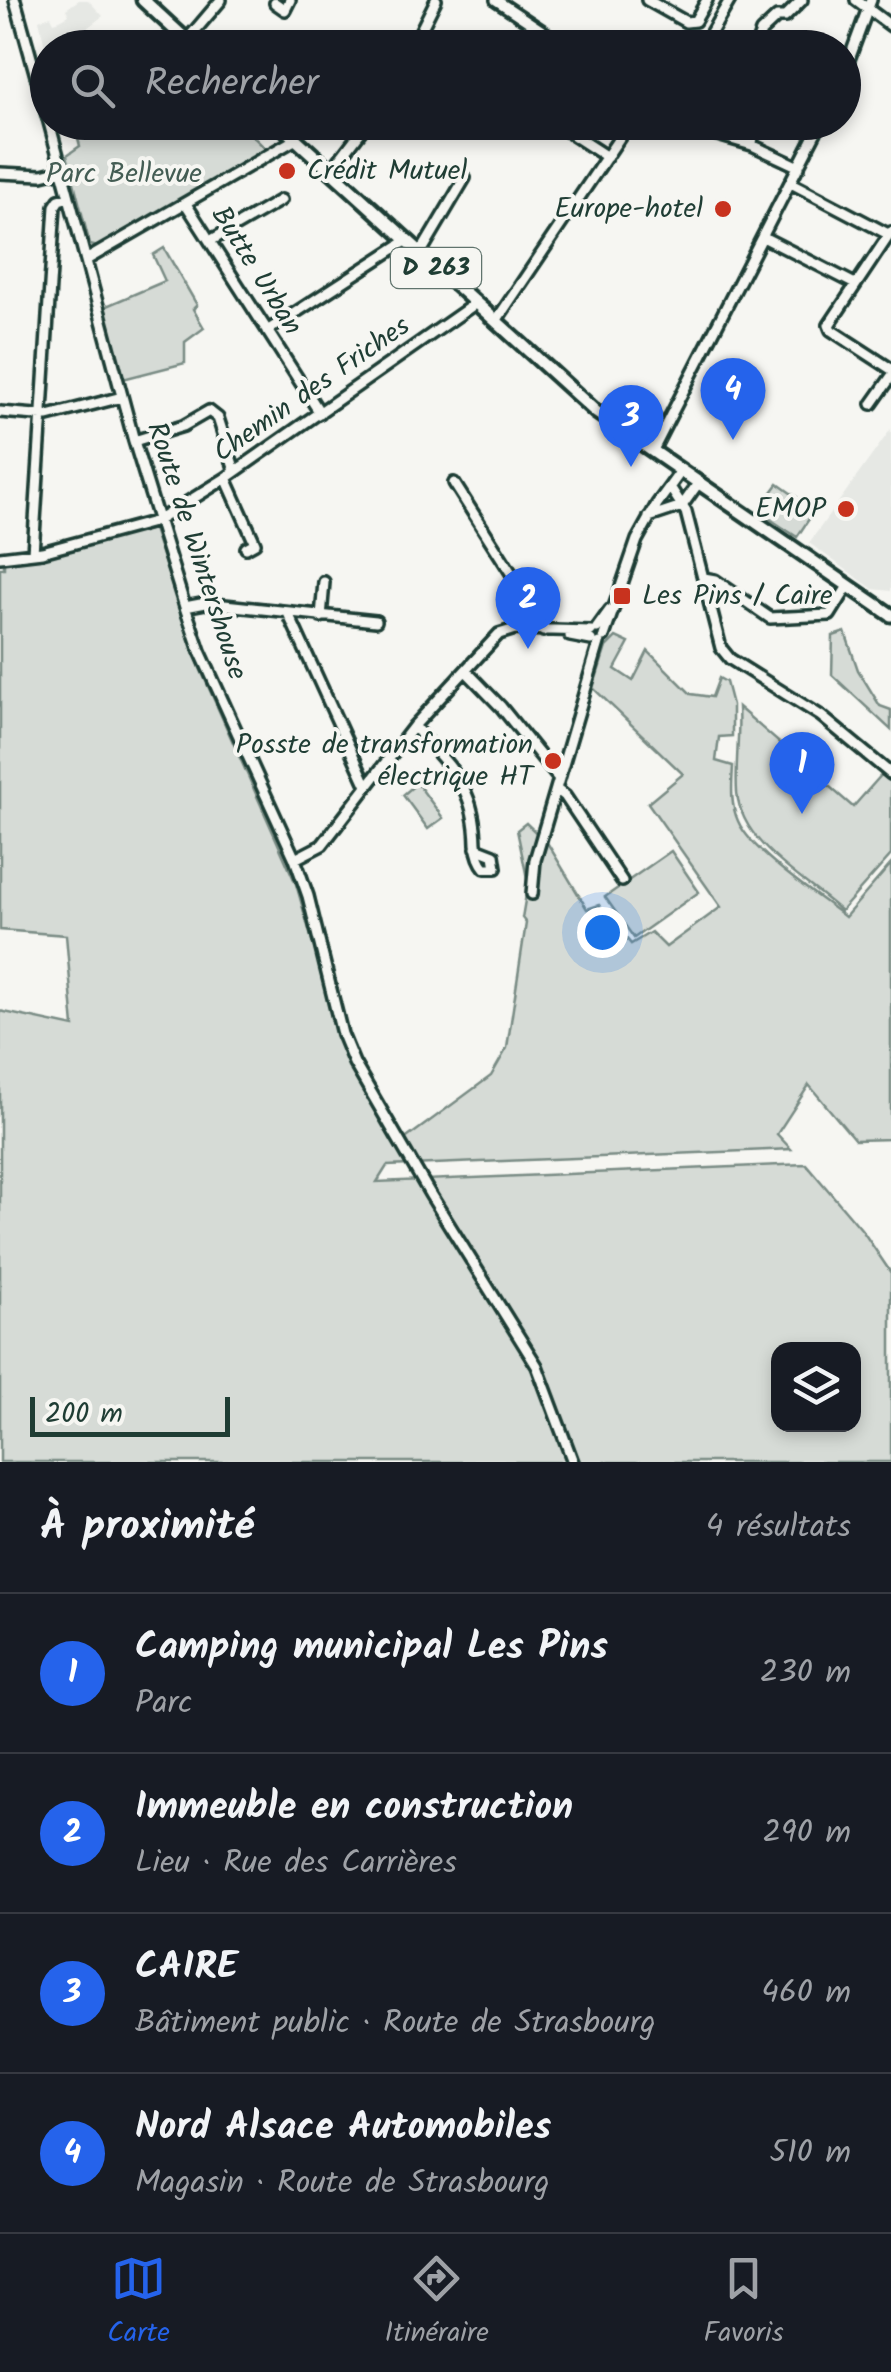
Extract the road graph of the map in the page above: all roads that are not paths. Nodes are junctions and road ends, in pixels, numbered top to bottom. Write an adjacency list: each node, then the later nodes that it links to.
1 (15, 0): 22 (street, Route de Wintershouse)
2 (143, 0): 15 (main road)
3 (221, 0): 16 (street)
4 (290, 0): 12 (street)
5 (436, 0): 17 (street)
6 (496, 0): 18 (street)
7 (647, 0): 8 (street)
8 (706, 0)
9 (730, 0): 19 (street)
10 (802, 0): 20 (street)
11 (856, 0): 13 (street)
12 (275, 3)
13 (869, 4): 14 (street); 21 (street)
14 (891, 26)
15 (176, 30)
16 (201, 30)
17 (421, 30)
18 (541, 30)
19 (712, 30)
20 (763, 30)
21 (860, 30)
22 (30, 55)
23 (54, 140): 35 (street, Route de Wintershouse)
24 (294, 140): 42 (street)
25 (297, 140): 36 (main road, D 263)
26 (354, 140): 36 (street)
27 (581, 140): 33 (street)
28 (618, 140): 33 (street)
29 (735, 140): 32 (street)
30 (752, 140): 32 (street)
31 (813, 140): 34 (street)
32 (752, 145): 34 (street)
33 (607, 157): 51 (street)
34 (799, 167): 39 (street)
35 (62, 170): 37 (street); 40 (street, Route de Wintershouse)
36 (330, 172): 46 (main road, D 263)
37 (0, 173)
38 (465, 178): 47 (street)
39 (791, 183): 43 (street); 44 (street)
40 (69, 197): 48 (street, Route de Wintershouse); 58 (street)
41 (281, 200): 45 (street)
42 (186, 204): 45 (street, Butte Urban); 48 (street)
43 (890, 234): 49 (street)
44 (763, 237): 49 (street); 60 (street)
45 (210, 241): 52 (street, Butte Urban)
46 (406, 241): 47 (main road, D 263); 52 (street)
47 (420, 254): 50 (main road, D 263)
48 (86, 260): 54 (street, Route de Wintershouse)
49 (855, 284): 53 (street)
50 (476, 303): 51 (main road, D 263); 57 (street, Chemin des Friches)
51 (496, 321): 60 (main road, D 263)
52 (267, 332): 57 (street, Butte Urban)
53 (891, 373): 55 (street)
54 (122, 396): 58 (street); 59 (street, Route de Wintershouse)
55 (872, 404)
56 (0, 412): 58 (street)
57 (320, 413): 62 (street, Chemin des Friches)
58 (42, 416): 70 (street)
59 (134, 441): 62 (street); 68 (street, Route de Wintershouse)
60 (652, 450): 61 (main road, D 263)
61 (682, 470): 64 (main road, D 263); 65 (street)
62 (230, 474): 68 (street, Chemin des Friches); 69 (street)
63 (454, 482): 81 (street)
64 (699, 482): 66 (street); 74 (main road, D 263)
65 (670, 487): 66 (street); 67 (street)
66 (682, 506): 67 (street); 72 (street)
67 (649, 517): 82 (street)
68 (157, 521): 70 (street, Chemin des Friches); 75 (street, Route de Wintershouse)
69 (246, 548)
70 (32, 553): 71 (street, Chemin des Friches)
71 (0, 557)
72 (704, 578): 74 (street); 86 (street)
73 (324, 582): 79 (street)
74 (848, 586): 78 (main road, D 263)
75 (185, 608): 76 (street); 90 (street, Route de Wintershouse)
76 (288, 613): 77 (street); 83 (street)
77 (305, 615): 79 (street); 83 (street)
78 (891, 615)
79 (320, 617): 80 (street)
80 (376, 621)
81 (540, 631): 82 (street); 84 (street)
82 (596, 637): 87 (street)
83 (301, 640): 88 (street)
84 (466, 671): 85 (street); 87 (street)
85 (414, 726): 88 (street); 89 (street)
86 (891, 774)
87 (558, 784): 91 (street); 92 (street)
88 (367, 786): 90 (street)
89 (476, 848)
90 (295, 860): 93 (street, Route de Wintershouse)
91 (622, 880)
92 (532, 894)
93 (572, 1462)

